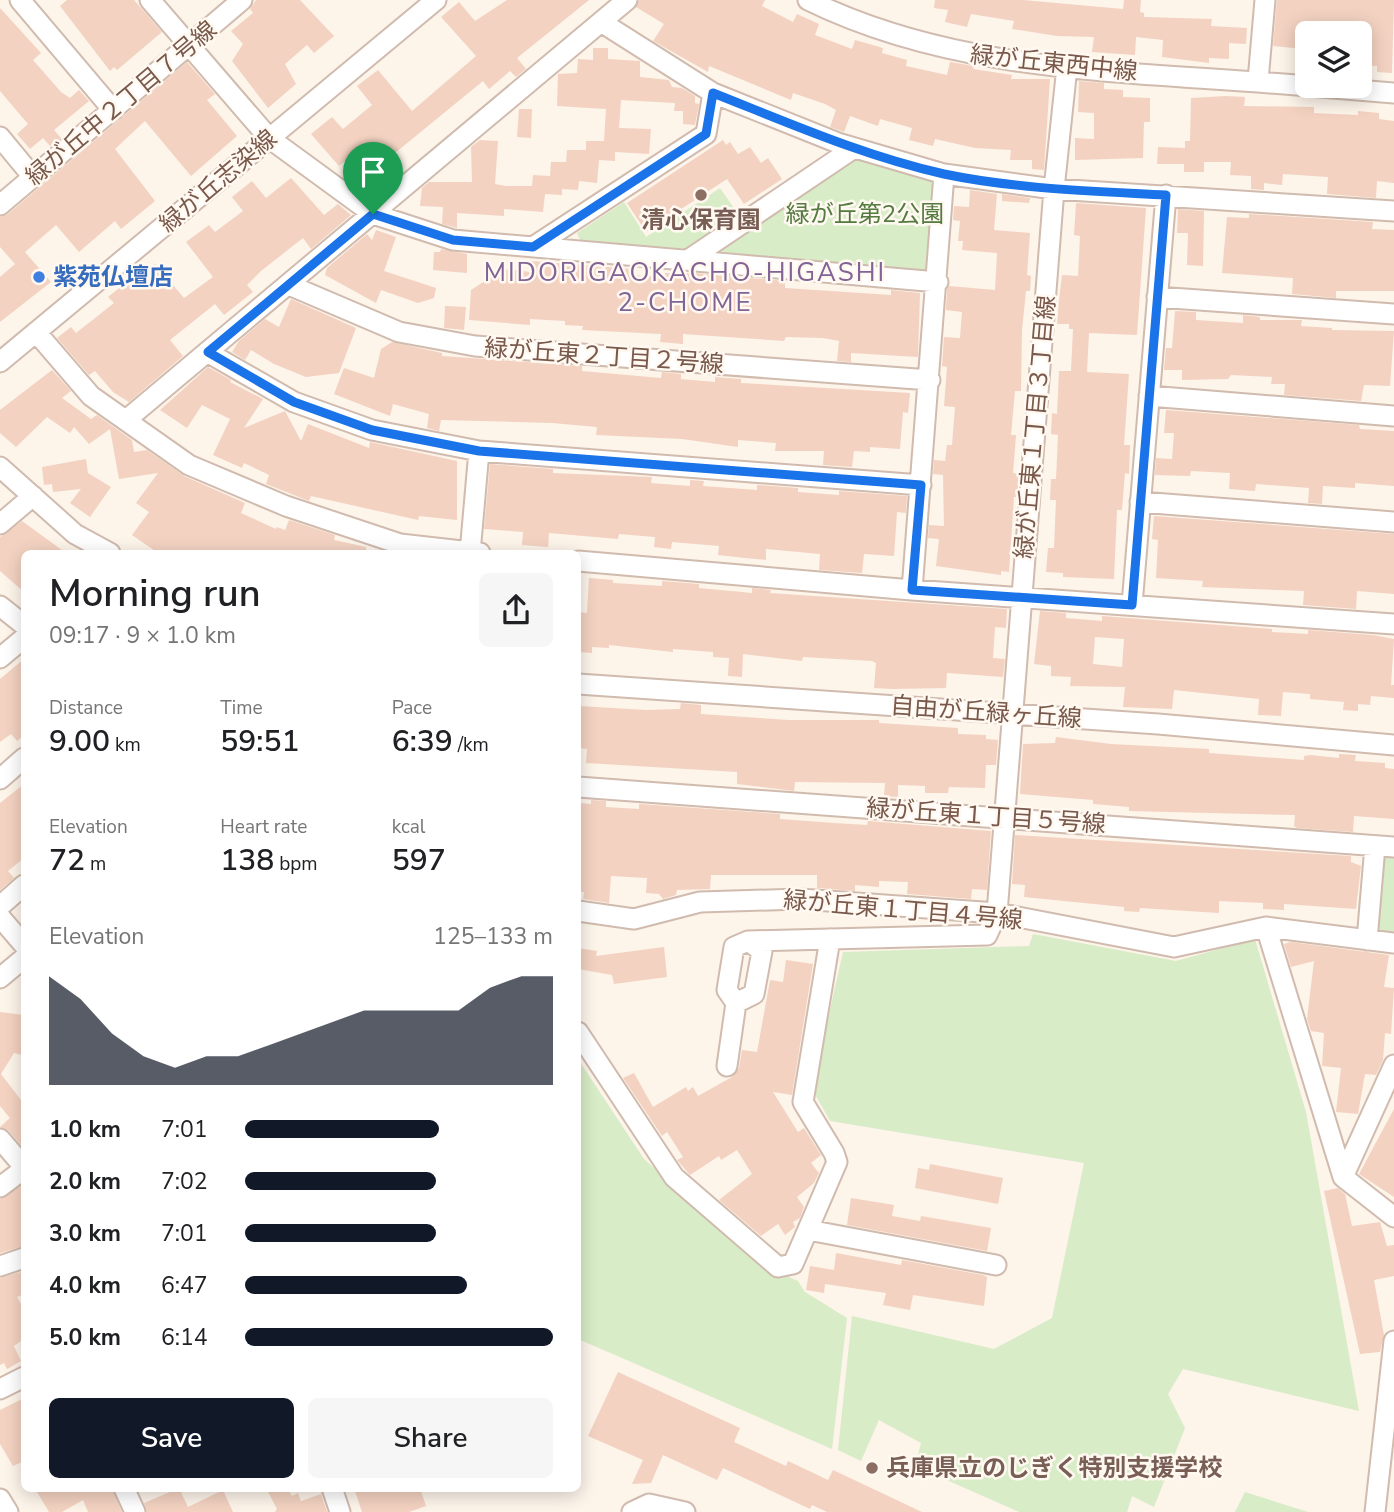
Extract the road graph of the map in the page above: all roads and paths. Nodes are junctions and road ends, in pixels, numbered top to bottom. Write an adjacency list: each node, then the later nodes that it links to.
1 (20, 0): 16 (street)
2 (149, 0): 9 (street)
3 (242, 0): 9 (street, 緑が丘中２丁目７号線)
4 (436, 0): 18 (street, 緑が丘志染線)
5 (627, 0): 8 (street)
6 (808, 0): 10 (street, 緑が丘東西中線)
7 (1265, 0): 11 (street)
8 (601, 22): 14 (street); 26 (street)
9 (188, 46): 16 (street, 緑が丘中２丁目７号線); 18 (street)
10 (1067, 67): 11 (street, 緑が丘東西中線); 22 (street, 緑が丘東１丁目３丁目線)
11 (1258, 81): 12 (street, 緑が丘東西中線)
12 (1295, 85)
13 (1372, 91): 15 (street, 緑が丘東西中線)
14 (713, 93): 19 (street); 27 (street)
15 (1394, 93)
16 (113, 110): 21 (street, 緑が丘中２丁目７号線)
17 (0, 137): 21 (street)
18 (269, 138): 26 (street); 33 (street, 緑が丘志染線)
19 (854, 148): 20 (street); 28 (street)
20 (944, 174): 22 (street); 29 (street)
21 (33, 177): 24 (street, 緑が丘中２丁目７号線)
22 (1054, 189): 23 (street); 52 (street, 緑が丘東１丁目３丁目線)
23 (1166, 195): 25 (street); 31 (street)
24 (0, 205)
25 (1394, 211)
26 (373, 214): 27 (street); 30 (street)
27 (533, 247): 28 (street)
28 (688, 260): 29 (street)
29 (938, 282): 36 (street)
30 (289, 285): 34 (street); 36 (street, 緑が丘東２丁目２号線)
31 (1157, 297): 32 (street); 37 (street)
32 (1394, 314)
33 (36, 332): 35 (street, 緑が丘志染線); 39 (street)
34 (208, 352): 39 (street); 40 (street)
35 (0, 362)
36 (930, 380): 42 (street)
37 (1149, 396): 38 (street); 44 (street)
38 (1394, 416)
39 (126, 420): 48 (street)
40 (479, 451): 42 (street); 49 (street)
41 (0, 467): 43 (street)
42 (921, 485): 51 (street)
43 (33, 496): 46 (street); 47 (street)
44 (1140, 502): 45 (street); 53 (street)
45 (1394, 522)
46 (0, 524)
47 (104, 550)
48 (447, 550)
49 (470, 550)
50 (581, 561): 51 (street)
51 (912, 590): 52 (street)
52 (1022, 597): 53 (street); 60 (street, 緑が丘東１丁目３丁目線)
53 (1132, 605): 56 (street)
54 (0, 606): 55 (street)
55 (21, 623)
56 (1394, 624)
57 (21, 640): 58 (street)
58 (0, 658)
59 (581, 684): 60 (street, 自由が丘緑ヶ丘線)
60 (1013, 714): 61 (street, 自由が丘緑ヶ丘線); 65 (street, 緑が丘東１丁目３丁目線)
61 (1394, 745)
62 (21, 761): 63 (street)
63 (0, 779)
64 (581, 787): 65 (street, 緑が丘東１丁目５号線)
65 (1005, 817): 66 (street, 緑が丘東１丁目５号線); 70 (street, 緑が丘東１丁目３丁目線)
66 (1384, 847): 74 (street)
67 (21, 888): 68 (street)
68 (0, 906)
69 (581, 911): 70 (street, 緑が丘東１丁目４号線)
70 (997, 914): 72 (street, 緑が丘東１丁目４号線); 73 (street)
71 (0, 917): 76 (street)
72 (1266, 927): 74 (street, 緑が丘東１丁目４号線); 87 (street)
73 (830, 939): 75 (street); 90 (street)
74 (1367, 940): 77 (street, 緑が丘東１丁目４号線)
75 (748, 941): 80 (street); 80 (street)
76 (21, 942)
77 (1394, 943)
78 (21, 960): 79 (street)
79 (0, 978)
80 (736, 1003): 83 (street)
81 (581, 1037): 90 (street)
82 (1394, 1065): 87 (street)
83 (727, 1066)
84 (0, 1139): 85 (street)
85 (21, 1164)
86 (21, 1170): 88 (street)
87 (1343, 1177): 89 (street)
88 (0, 1187)
89 (1394, 1217)
90 (808, 1230): 92 (street)
91 (21, 1259): 93 (street)
92 (996, 1265)
93 (0, 1266)
94 (1394, 1341): 105 (street)
95 (21, 1378): 96 (street)
96 (0, 1389)
97 (126, 1492): 101 (street)
98 (333, 1492): 102 (street)
99 (0, 1499): 100 (street)
100 (8, 1512)
101 (135, 1512)
102 (340, 1512)
103 (632, 1512): 104 (street)
104 (685, 1512)
105 (1375, 1512)

